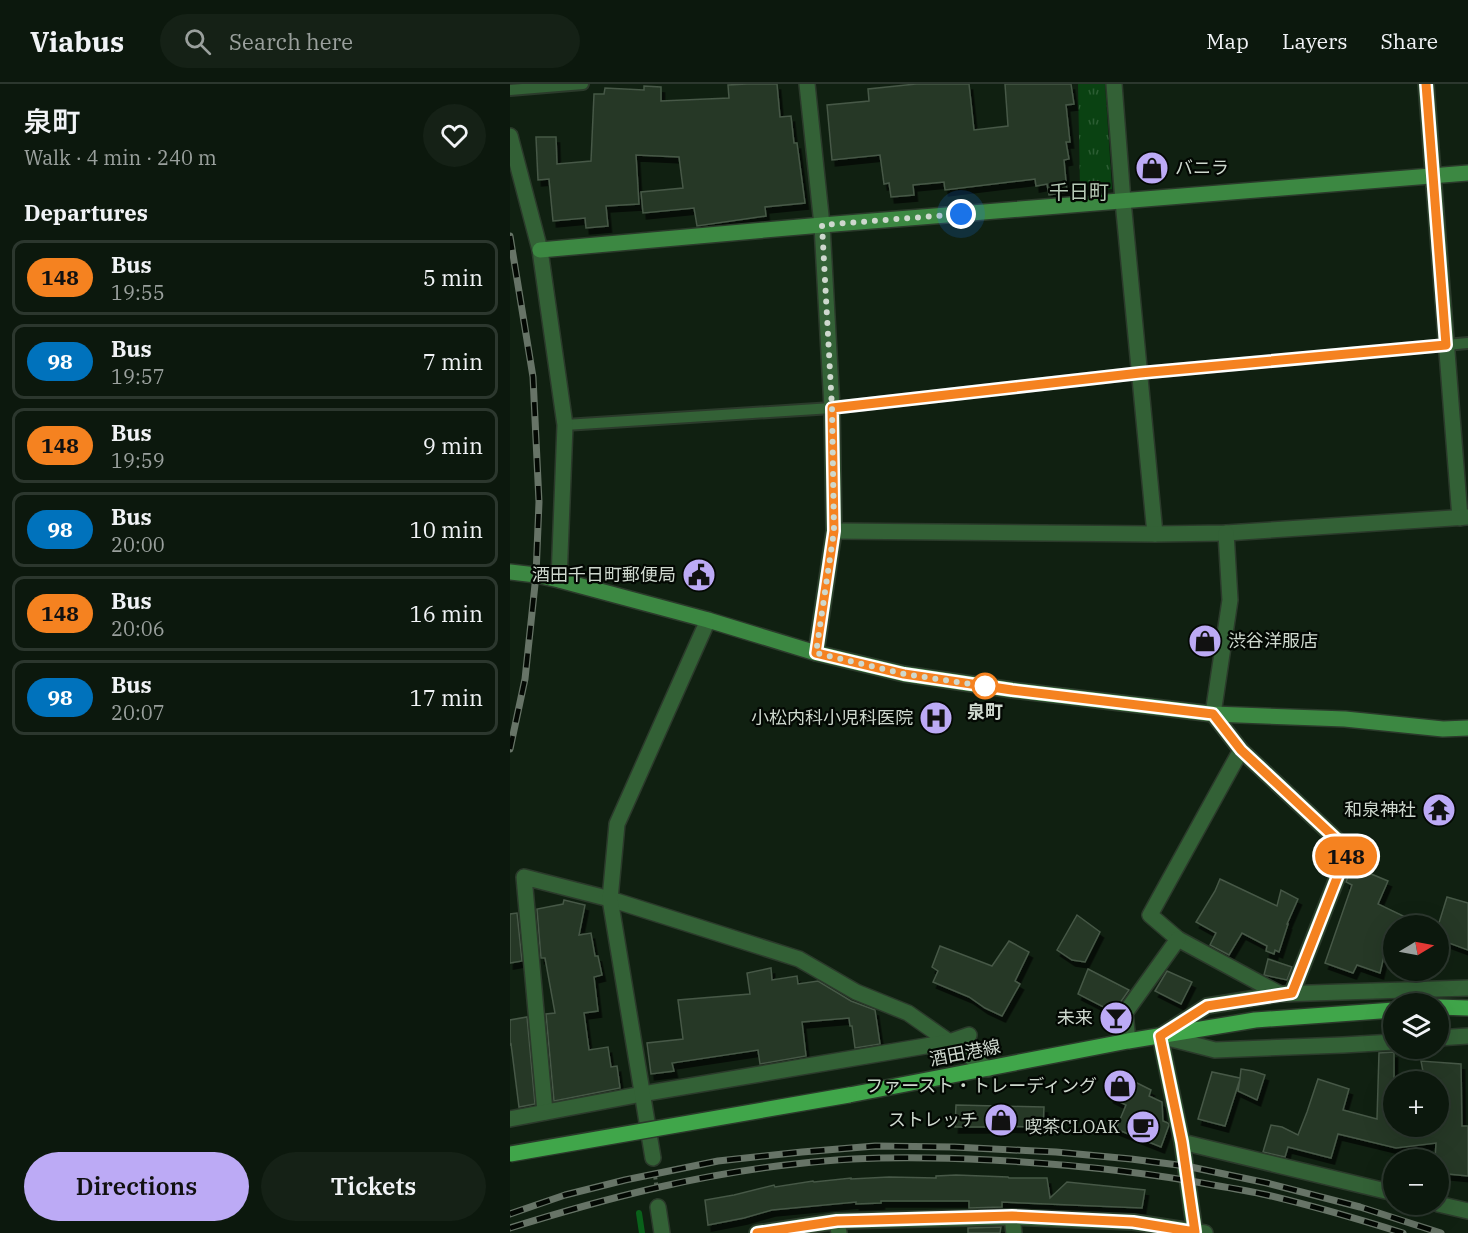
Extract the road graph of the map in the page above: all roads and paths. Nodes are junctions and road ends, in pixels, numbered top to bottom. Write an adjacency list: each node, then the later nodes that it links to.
1 (583, 84): 5 (lane)
2 (807, 84): 10 (street)
3 (1114, 84): 9 (street)
4 (1426, 84): 8 (street)
5 (510, 90)
6 (510, 136): 11 (street)
7 (1468, 173): 8 (street)
8 (1433, 176): 9 (street); 13 (street)
9 (1124, 201): 10 (street); 14 (street)
10 (822, 225): 11 (street); 15 (street)
11 (540, 250): 16 (street)
12 (1468, 343): 13 (lane)
13 (1446, 345): 14 (lane); 17 (street)
14 (1140, 373): 15 (lane); 20 (street)
15 (832, 408): 16 (lane); 18 (street)
16 (565, 425): 22 (street)
17 (1464, 517): 19 (street)
18 (834, 531): 20 (street); 24 (street)
19 (1226, 533): 20 (street); 25 (street)
20 (1155, 534)
21 (510, 572): 22 (street)
22 (559, 580): 23 (street)
23 (708, 620): 24 (street); 28 (street)
24 (816, 653): 25 (street)
25 (1213, 714): 26 (street); 27 (street)
26 (1468, 728)
27 (1241, 750): 29 (street); 31 (street)
28 (610, 899): 39 (street); 43 (street); 44 (street)
29 (1178, 939): 31 (street); 40 (street)
30 (1468, 988): 31 (street)
31 (1286, 994): 36 (street)
32 (1449, 1007): 33 (main road)
33 (1468, 1008)
34 (1383, 1011): 36 (main road, 酒田港線)
35 (969, 1035): 39 (street)
36 (1160, 1036): 40 (main road, 酒田港線); 41 (street); 46 (street)
37 (1468, 1036): 38 (street)
38 (1449, 1037)
39 (949, 1041): 42 (street); 43 (street)
40 (1128, 1041): 42 (main road, 酒田港線)
41 (1383, 1043)
42 (988, 1069): 47 (main road, 酒田港線, bridge)
43 (642, 1094): 44 (street); 48 (street)
44 (545, 1112): 45 (street)
45 (510, 1119)
46 (1182, 1142): 49 (street); 58 (street)
47 (510, 1154)
48 (653, 1158): 50 (path)
49 (1383, 1190)
50 (658, 1207): 55 (street)
51 (1449, 1207): 52 (street)
52 (1468, 1211)
53 (1012, 1216): 54 (street); 57 (street); 58 (street)
54 (838, 1227): 56 (street)
55 (662, 1233)
56 (757, 1233)
57 (1014, 1233)
58 (1198, 1233)

